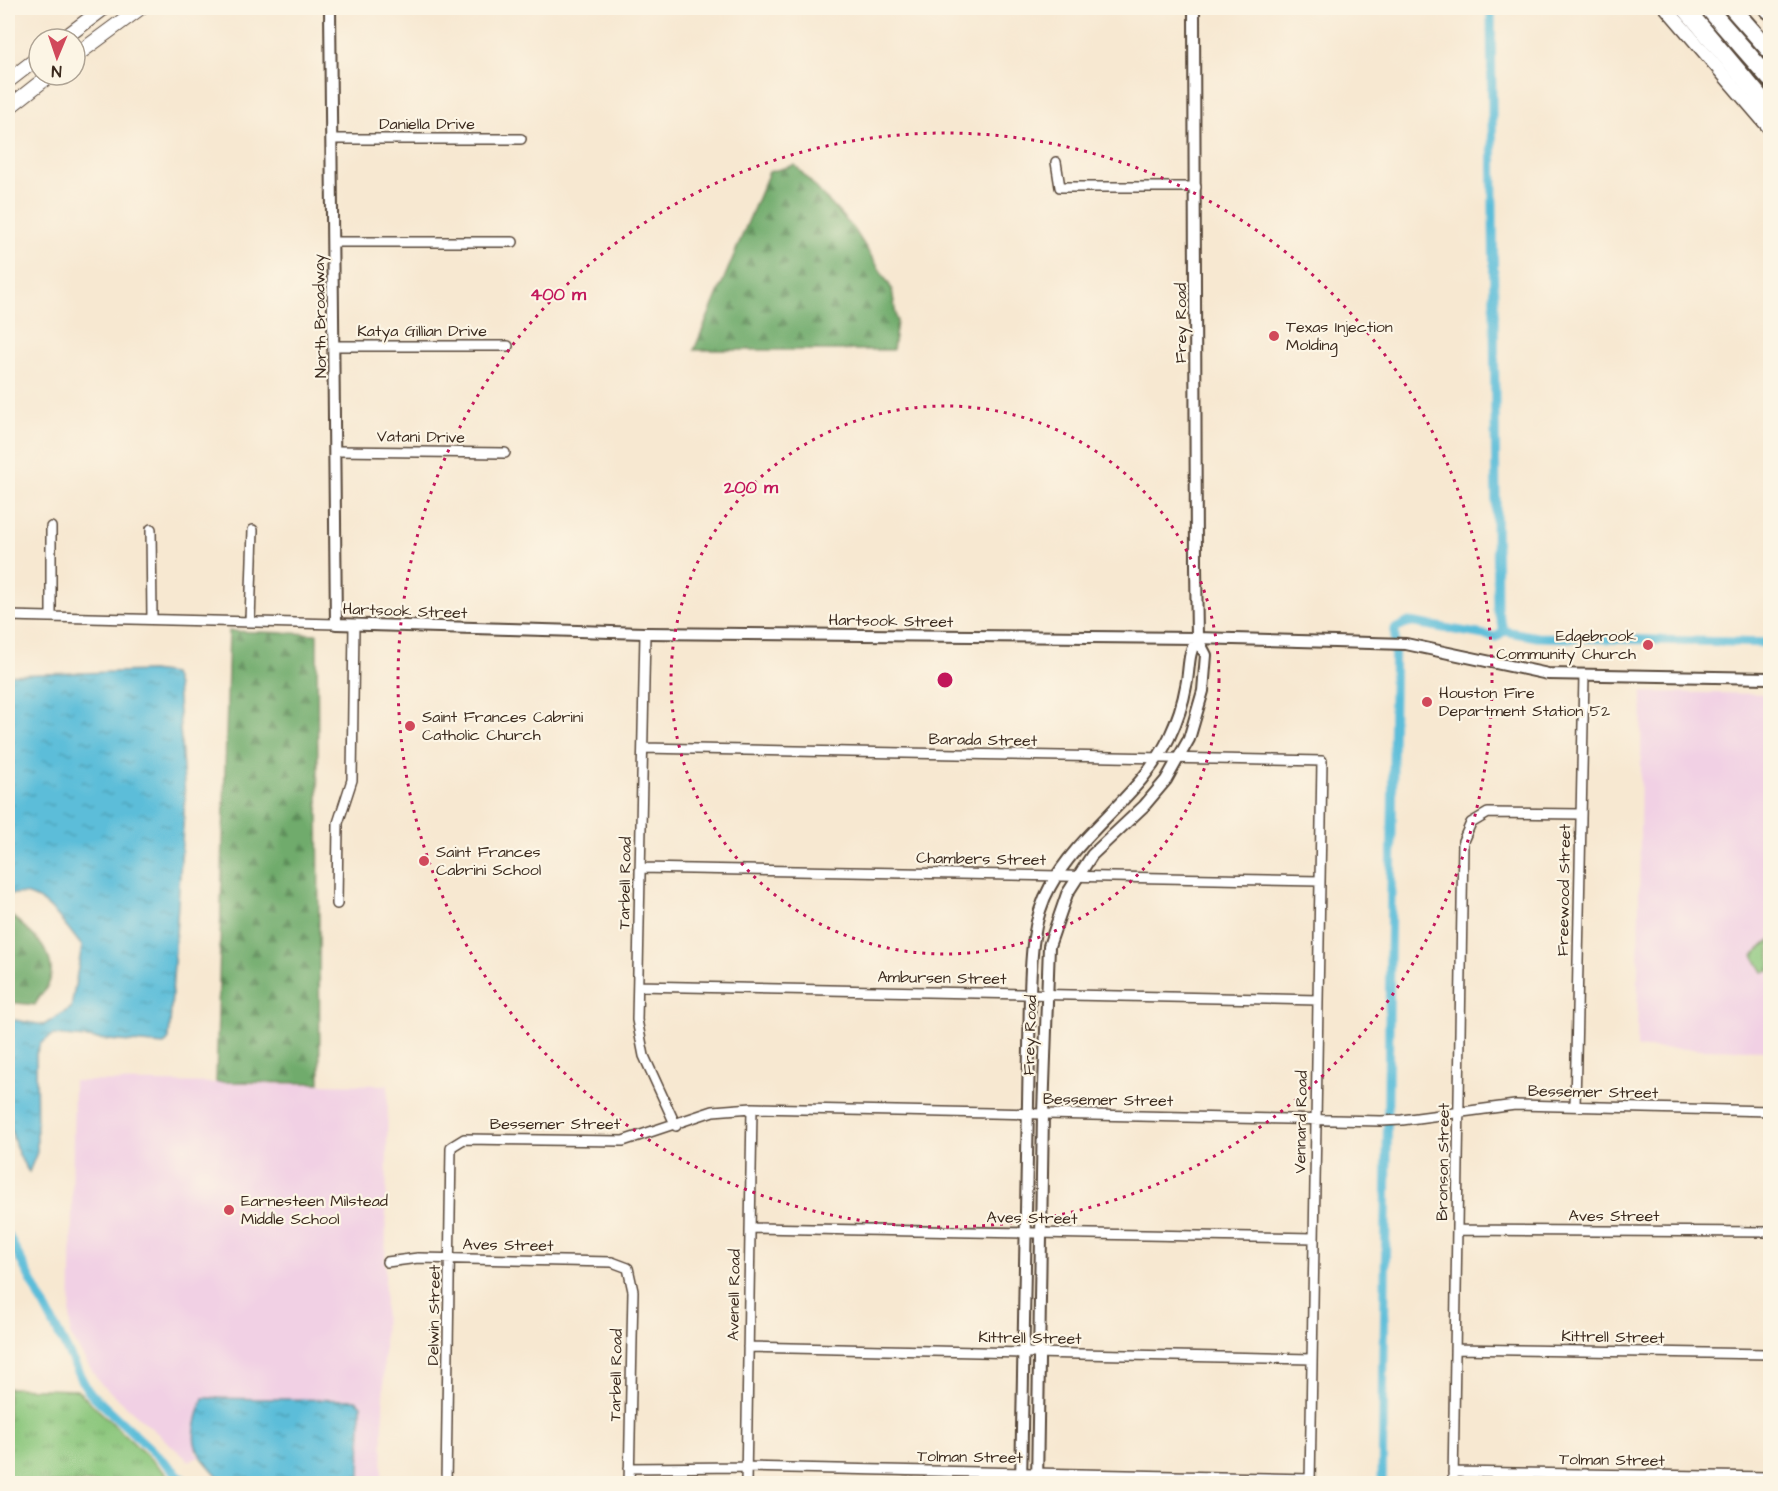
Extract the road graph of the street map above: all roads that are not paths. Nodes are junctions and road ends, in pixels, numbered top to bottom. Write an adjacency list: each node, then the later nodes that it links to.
1 (140, 8): 12 (main road)
2 (330, 8): 23 (street, North Broadway)
3 (1194, 8): 26 (street, Frey Road)
4 (1666, 8): 22 (main road)
5 (1685, 8): 21 (highway)
6 (1708, 8): 17 (highway)
7 (1732, 8): 14 (highway)
8 (1767, 8): 10 (highway)
9 (100, 11): 11 (main road); 12 (main road)
10 (1770, 11)
11 (79, 27)
12 (108, 31): 13 (main road)
13 (87, 47)
14 (1770, 51)
15 (27, 66): 16 (main road)
16 (12, 78): 19 (main road)
17 (1770, 79)
18 (34, 87): 19 (main road)
19 (28, 92): 20 (main road)
20 (8, 108)
21 (1770, 109)
22 (1770, 129)
23 (333, 138): 24 (street, Daniella Drive); 28 (street, North Broadway)
24 (521, 139)
25 (1056, 162): 26 (street)
26 (1196, 187): 43 (street, Frey Road)
27 (513, 242): 28 (street)
28 (334, 243): 29 (street, North Broadway)
29 (336, 346): 30 (street, Katya Gillian Drive); 31 (street, North Broadway)
30 (508, 346)
31 (336, 451): 32 (street, Vatani Drive); 40 (street, North Broadway)
32 (505, 453)
33 (51, 526): 37 (street)
34 (151, 529): 38 (street)
35 (253, 530): 39 (street)
36 (8, 616): 37 (street, Hartsook Street)
37 (51, 617): 38 (street, Hartsook Street)
38 (152, 619): 39 (street, Hartsook Street)
39 (250, 621): 40 (street, Hartsook Street)
40 (336, 624): 41 (street, Hartsook Street)
41 (354, 625): 42 (street, Hartsook Street); 55 (street)
42 (645, 633): 43 (street, Hartsook Street); 46 (street, Tarbell Road)
43 (1197, 638): 44 (street, Hartsook Street); 47 (street, Frey Road); 48 (street, Frey Road)
44 (1584, 675): 45 (street, Hartsook Street); 50 (street, Freewood Street)
45 (1770, 678)
46 (643, 748): 47 (street, Barada Street); 51 (street, Tarbell Road)
47 (1157, 758): 48 (street, Barada Street); 52 (street, Frey Road)
48 (1180, 759): 49 (street, Barada Street); 53 (street, Frey Road)
49 (1323, 761): 54 (street, Vennard Road)
50 (1580, 814): 60 (street, Freewood Street); 63 (street, Bronson Street)
51 (640, 868): 52 (street, Chambers Street); 56 (street, Tarbell Road)
52 (1058, 876): 53 (street, Chambers Street); 57 (street, Frey Road)
53 (1080, 876): 54 (street, Chambers Street); 58 (street, Frey Road)
54 (1320, 881): 59 (street, Vennard Road)
55 (337, 904)
56 (638, 987): 57 (street, Ambursen Street); 67 (street, Tarbell Road)
57 (1030, 994): 58 (street, Ambursen Street); 64 (street, Frey Road)
58 (1047, 995): 59 (street, Ambursen Street); 65 (street, Frey Road)
59 (1318, 1000): 66 (street, Vennard Road)
60 (1575, 1106): 62 (street, Bessemer Street); 63 (street, Bessemer Street)
61 (752, 1108): 64 (street, Bessemer Street); 67 (street, Bessemer Street); 69 (street, Avenell Road)
62 (1770, 1111)
63 (1458, 1112): 66 (street, Bessemer Street); 70 (street, Bronson Street)
64 (1028, 1113): 65 (street, Bessemer Street); 71 (street, Frey Road)
65 (1043, 1113): 66 (street, Bessemer Street); 72 (street, Frey Road)
66 (1316, 1119): 74 (street, Vennard Road)
67 (676, 1126): 68 (street, Bessemer Street)
68 (452, 1147): 75 (street, Delwin Street)
69 (750, 1228): 71 (street, Aves Street); 78 (street, Avenell Road)
70 (1456, 1230): 73 (street, Aves Street); 79 (street, Bronson Street)
71 (1025, 1233): 72 (street, Aves Street); 80 (street, Frey Road)
72 (1041, 1233): 74 (street, Aves Street); 81 (street, Frey Road)
73 (1770, 1233)
74 (1314, 1239): 83 (street, Vennard Road)
75 (450, 1259): 76 (street, Aves Street); 77 (street, Aves Street); 91 (street, Delwin Street)
76 (387, 1262)
77 (628, 1268): 85 (street, Tarbell Road)
78 (748, 1347): 80 (street, Kittrell Street); 84 (street, Avenell Road)
79 (1455, 1349): 82 (street, Kittrell Street); 86 (street, Bronson Street)
80 (1023, 1353): 81 (street, Kittrell Street); 87 (street, Frey Road)
81 (1040, 1353): 83 (street, Kittrell Street); 89 (street, Frey Road)
82 (1770, 1354)
83 (1312, 1359): 90 (street, Vennard Road)
84 (746, 1467): 85 (street, Tolman Street); 87 (street, Tolman Street); 93 (street, Avenell Road)
85 (629, 1468): 92 (street, Tarbell Road)
86 (1453, 1472): 88 (street, Tolman Street); 94 (street, Bronson Street)
87 (1021, 1478): 89 (street, Tolman Street)
88 (1770, 1478)
89 (1038, 1479): 90 (street, Tolman Street)
90 (1310, 1481)
91 (446, 1484)
92 (629, 1484)
93 (746, 1484)
94 (1453, 1484)

